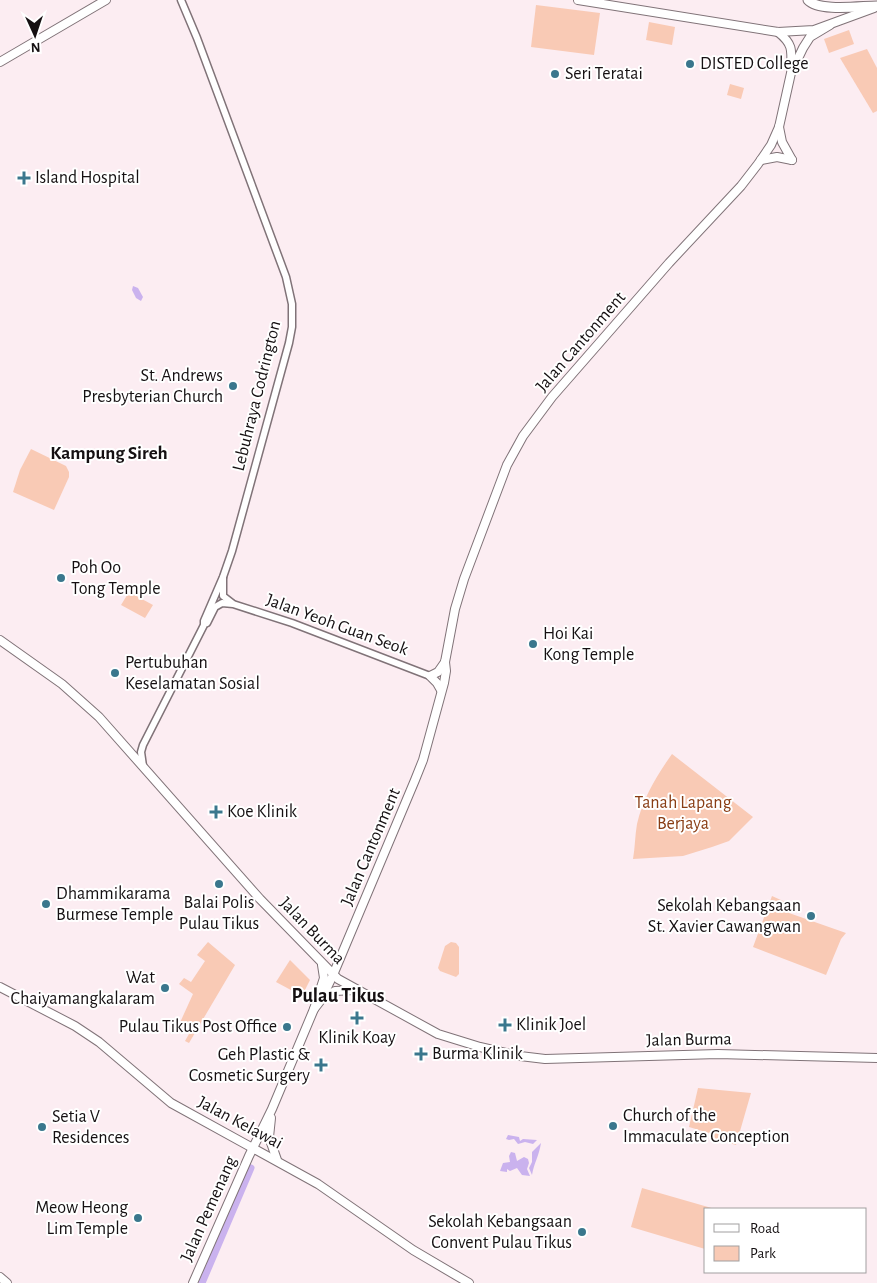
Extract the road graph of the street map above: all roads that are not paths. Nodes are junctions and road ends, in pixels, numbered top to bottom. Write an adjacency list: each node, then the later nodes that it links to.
1 (96, 0): 7 (main road)
2 (106, 0): 7 (main road)
3 (181, 0): 14 (street, Lebuhraya Codrington)
4 (578, 0): 9 (main road)
5 (808, 0): 6 (main road)
6 (877, 6): 8 (main road)
7 (87, 11): 10 (main road)
8 (830, 25): 9 (main road); 11 (main road)
9 (778, 32): 11 (main road)
10 (0, 62)
11 (791, 73): 12 (main road, Jalan Cantonment)
12 (778, 127): 13 (main road, Jalan Cantonment); 13 (main road)
13 (761, 160): 18 (main road, Jalan Cantonment)
14 (223, 577): 15 (street); 16 (street, Lebuhraya Codrington)
15 (233, 604): 16 (street); 19 (street, Jalan Yeoh Guan Seok)
16 (204, 625): 21 (street, Lebuhraya Codrington)
17 (0, 640): 21 (main road, Jalan Burma)
18 (444, 662): 19 (main road); 20 (main road, Jalan Cantonment)
19 (430, 676): 20 (main road)
20 (441, 690): 23 (main road, Jalan Cantonment)
21 (143, 766): 22 (main road, Jalan Burma)
22 (322, 964): 23 (main road, Jalan Burma); 27 (main road, Jalan Cantonment)
23 (333, 975): 25 (main road, Jalan Burma); 26 (main road, Jalan Cantonment)
24 (0, 986): 30 (main road, Jalan Kelawai)
25 (357, 990): 26 (main road); 28 (main road, Jalan Burma)
26 (321, 1000): 27 (main road, Jalan Cantonment)
27 (314, 1009): 29 (main road, Jalan Cantonment)
28 (877, 1058)
29 (272, 1109): 30 (main road, Jalan Cantonment); 31 (main road)
30 (253, 1148): 31 (main road, Jalan Kelawai); 34 (main road, Jalan Pemenang)
31 (277, 1160): 35 (main road, Jalan Kelawai)
32 (0, 1277): 33 (main road)
33 (7, 1283)
34 (193, 1283)
35 (469, 1283)

